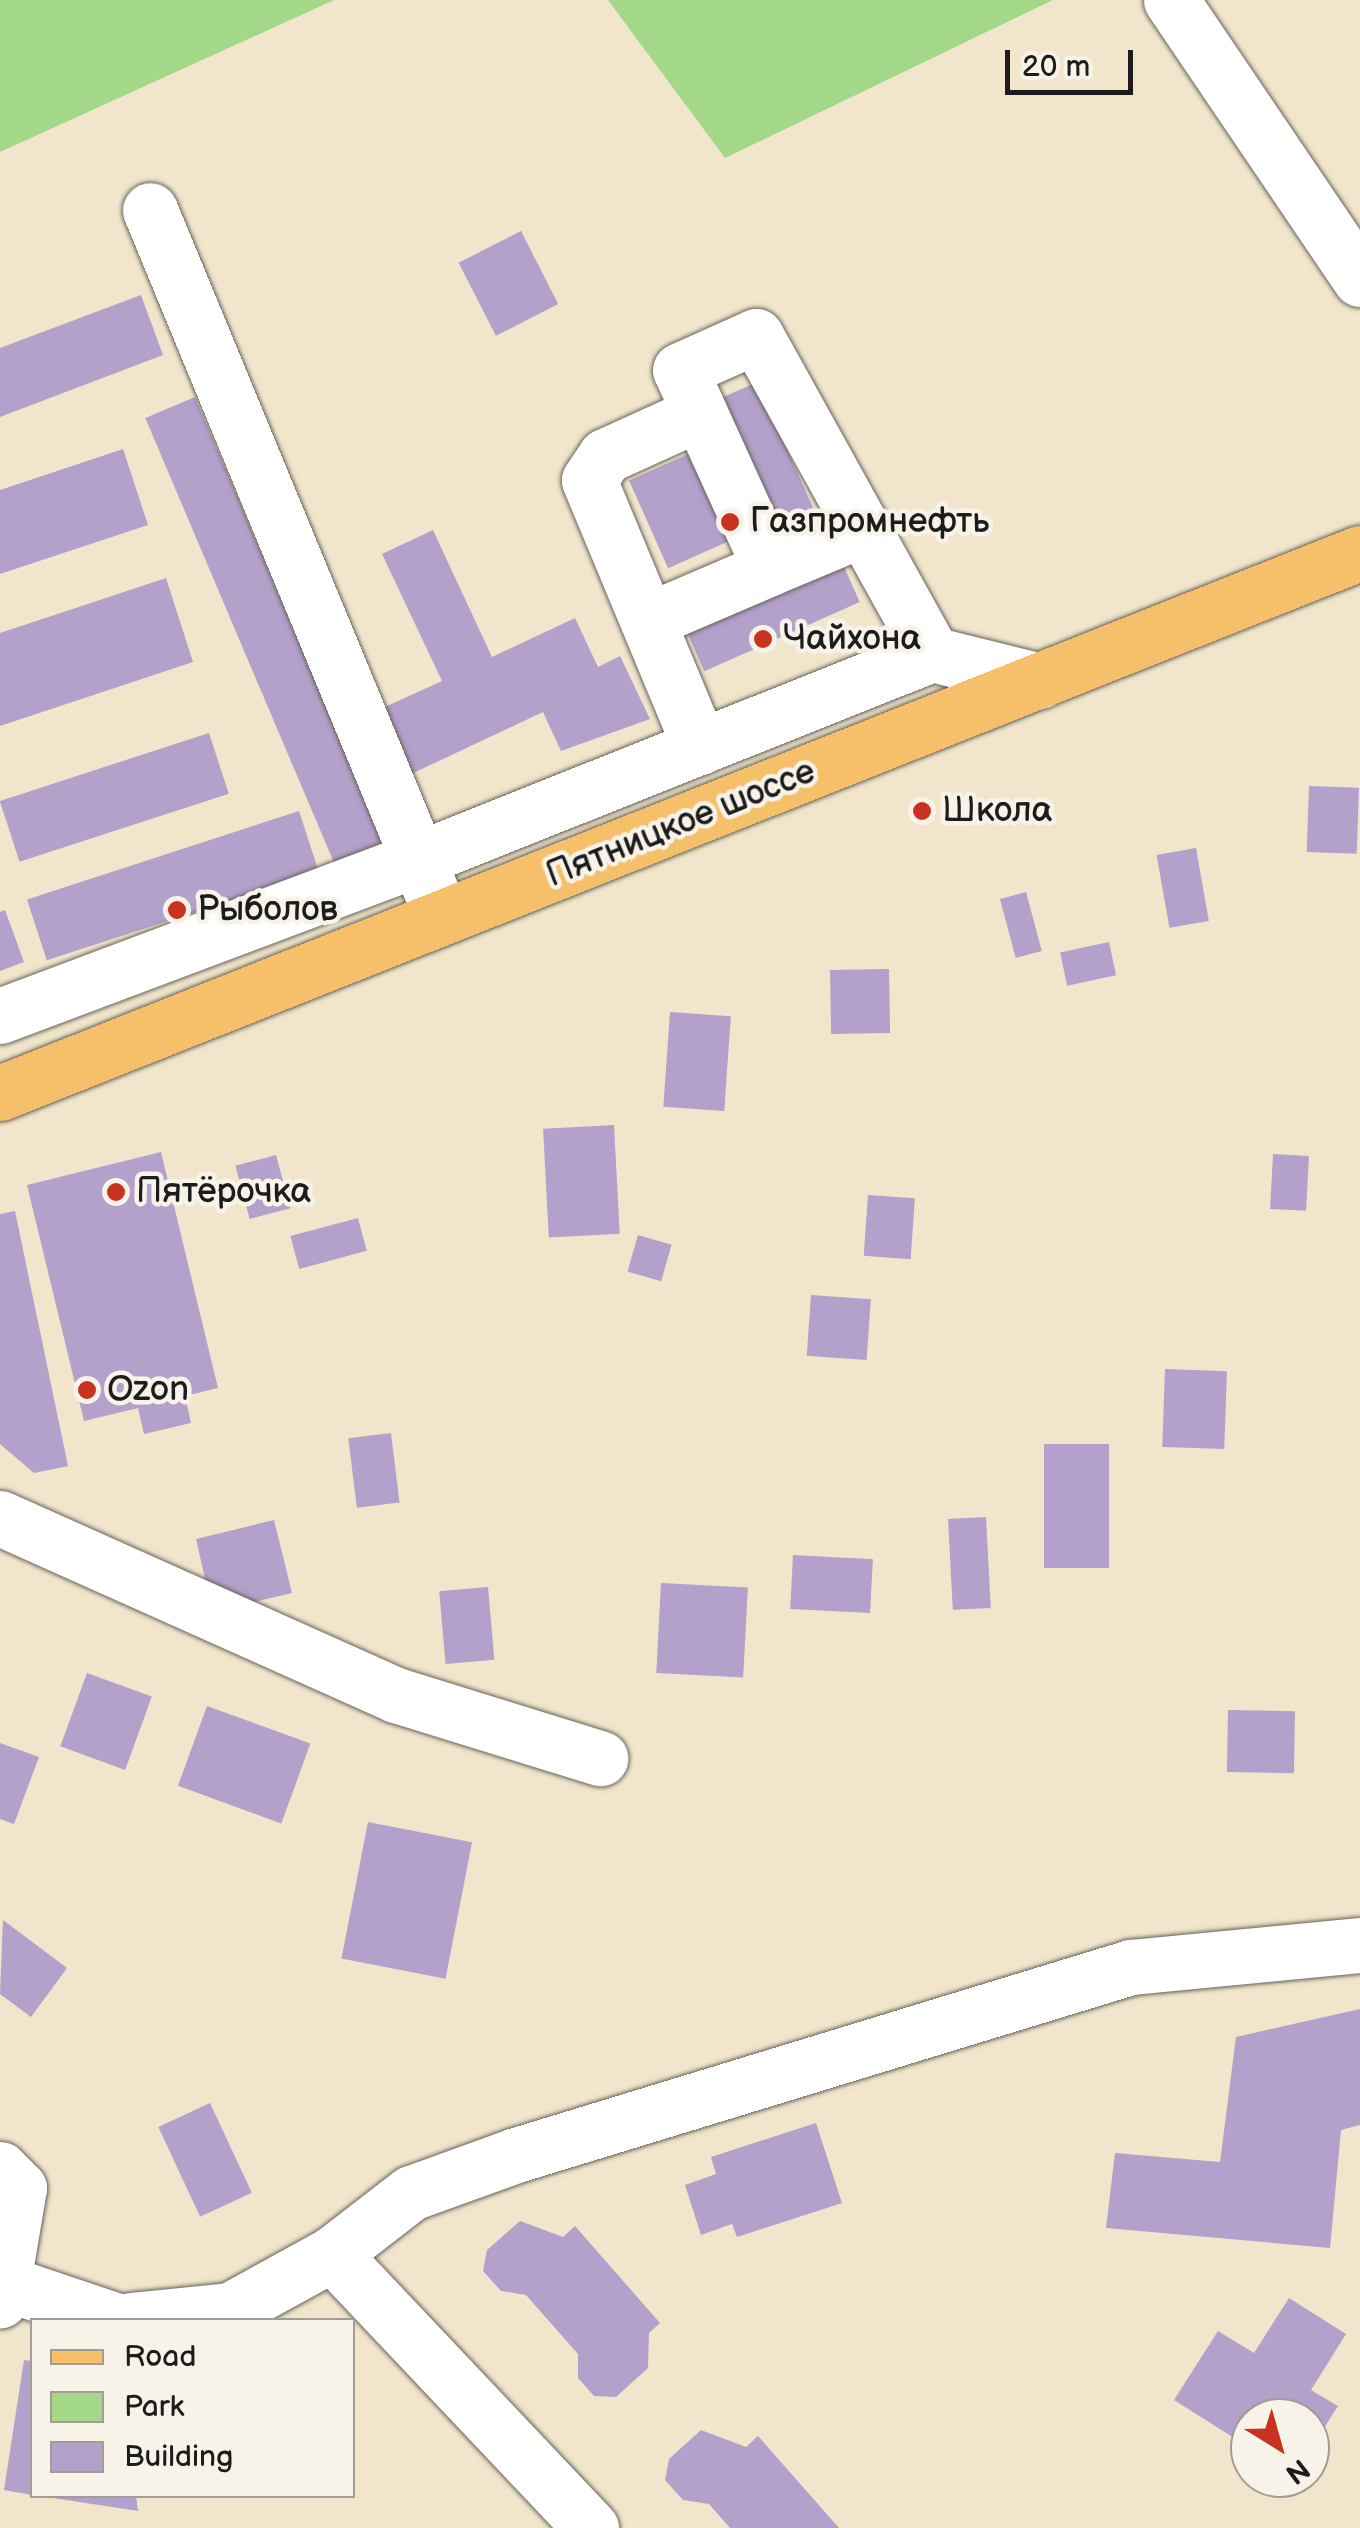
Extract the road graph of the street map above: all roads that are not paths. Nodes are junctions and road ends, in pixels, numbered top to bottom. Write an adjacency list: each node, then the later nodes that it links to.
1 (1171, 0): 3 (street)
2 (150, 210): 12 (street)
3 (1360, 279)
4 (700, 413): 5 (street); 7 (street); 8 (street)
5 (863, 528): 7 (street); 9 (street)
6 (1360, 553): 10 (main road, Пятницкое шоссе)
7 (770, 568): 8 (street)
8 (650, 619): 11 (street)
9 (932, 654): 10 (street); 11 (street)
10 (1040, 681): 13 (main road, Пятницкое шоссе)
11 (700, 747): 12 (street)
12 (418, 860): 13 (street); 14 (street)
13 (442, 920): 15 (main road, Пятницкое шоссе)
14 (0, 1016)
15 (0, 1092)
16 (0, 1518): 17 (street)
17 (600, 1758)
18 (1360, 1946): 20 (street)
19 (0, 2169): 21 (street)
20 (332, 2254): 23 (street); 24 (street)
21 (1, 2291): 22 (street)
22 (107, 2318)
23 (150, 2318)
24 (591, 2528)

